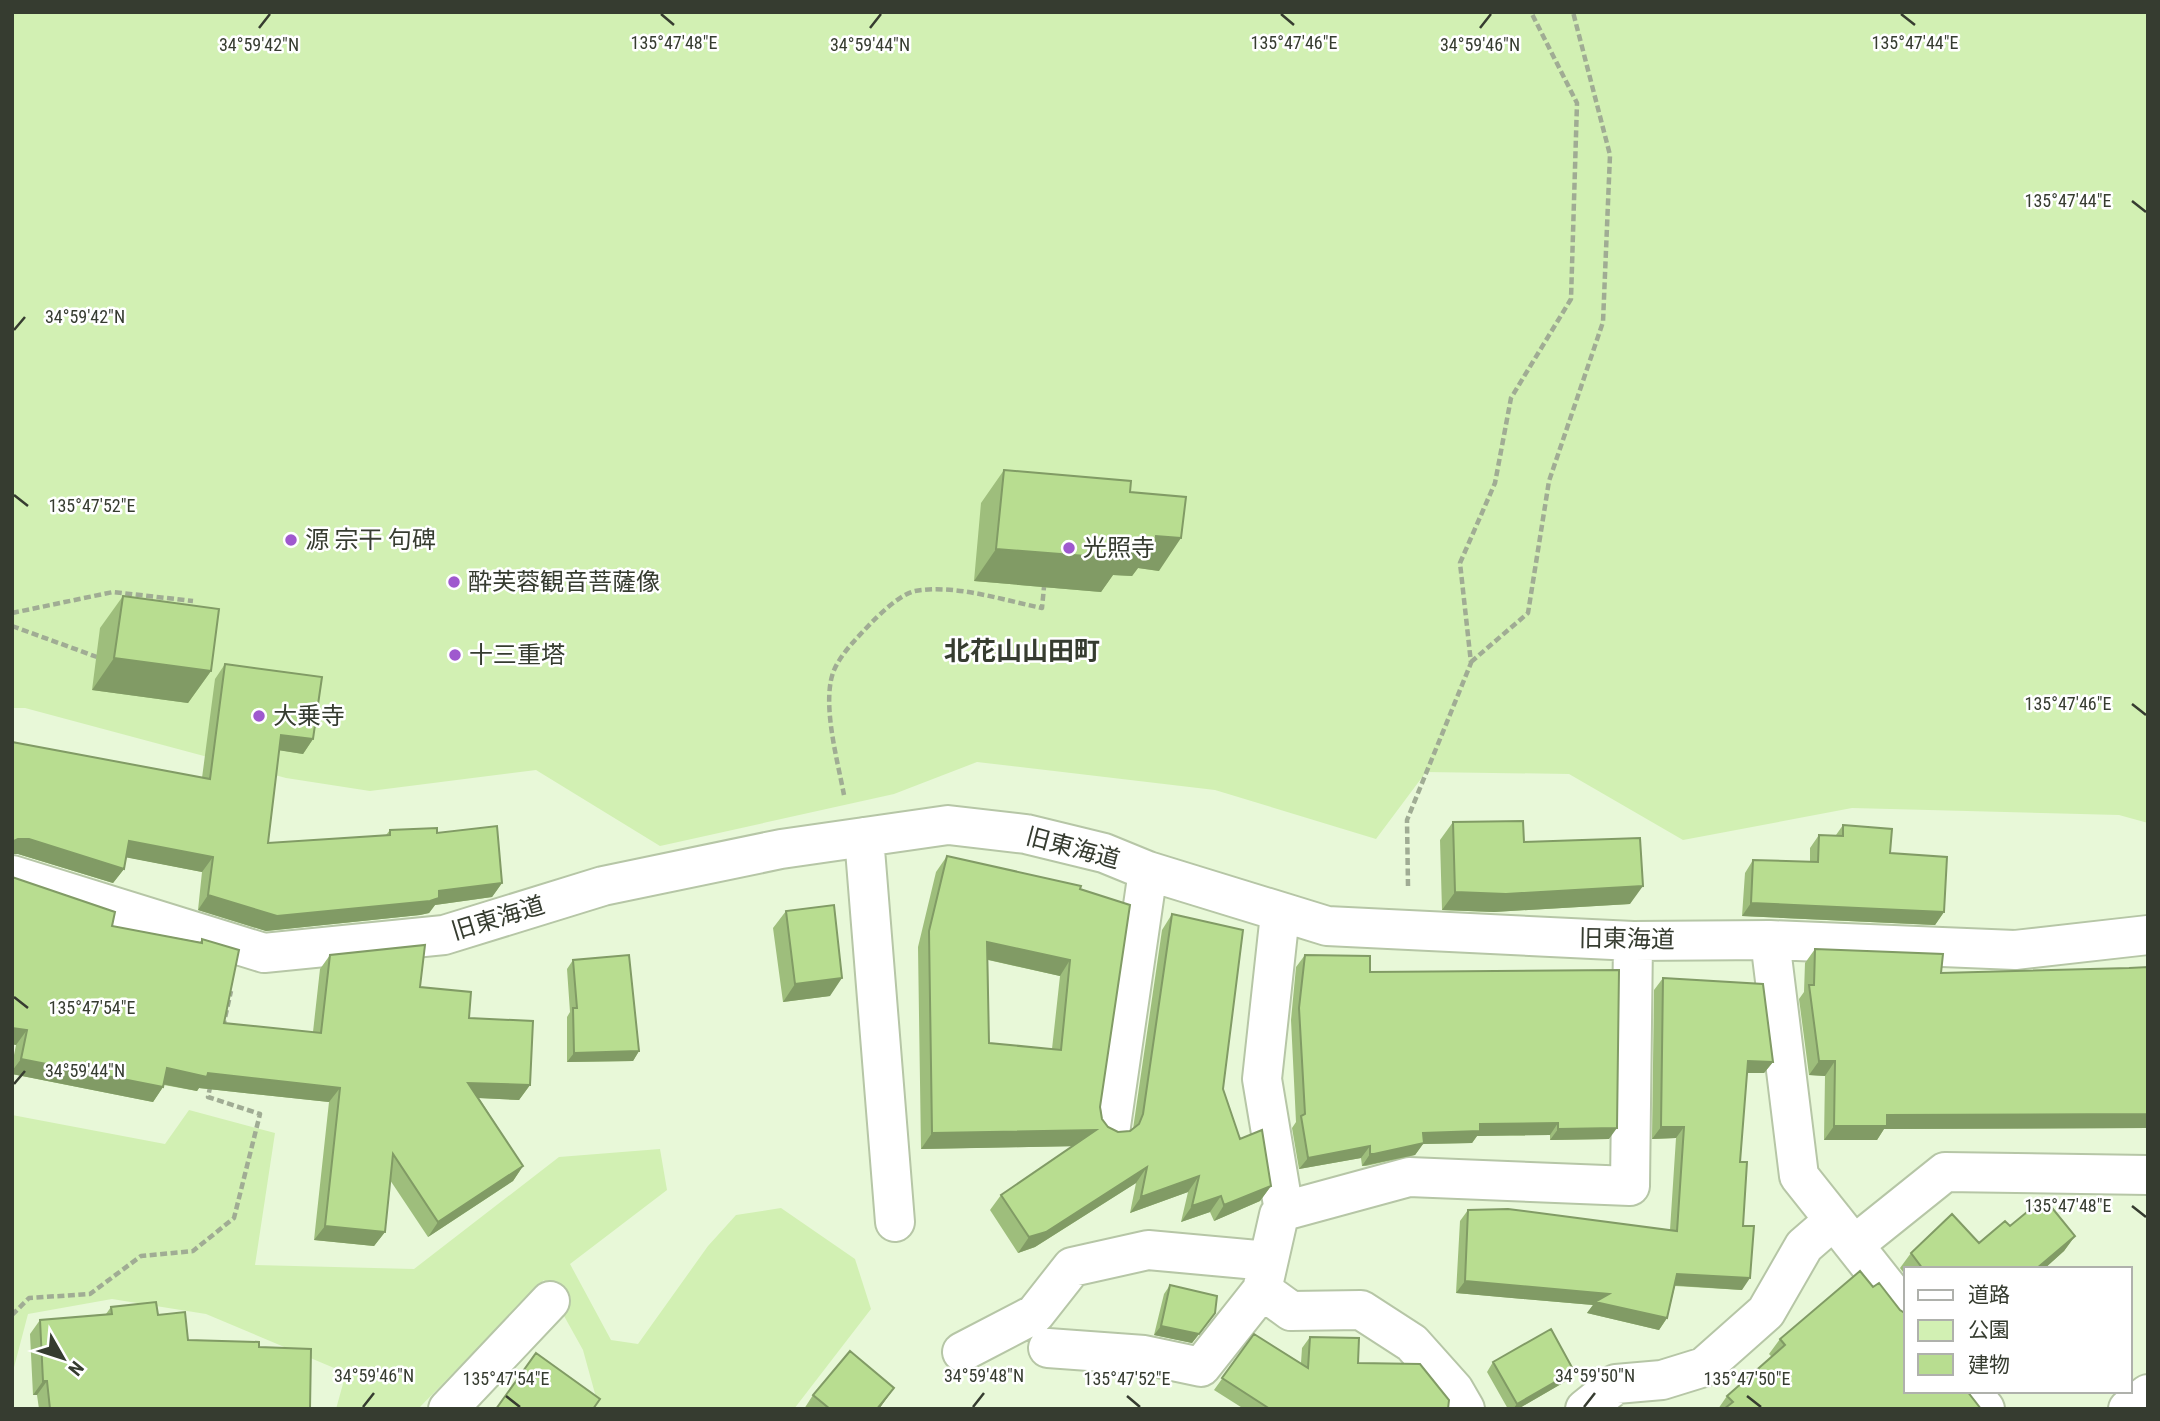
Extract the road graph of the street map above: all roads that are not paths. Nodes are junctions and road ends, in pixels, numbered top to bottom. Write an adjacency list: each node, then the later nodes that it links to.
1 (857, 838): 2 (street, 旧東海道); 3 (street, 旧東海道); 11 (street)
2 (1148, 871): 4 (street, 旧東海道); 8 (street)
3 (12, 875)
4 (1280, 914): 7 (street, 旧東海道); 10 (street)
5 (2148, 935): 6 (street, 旧東海道)
6 (1770, 940): 7 (street, 旧東海道); 12 (street)
7 (1633, 941): 10 (street)
8 (1111, 1126)
9 (2148, 1175): 12 (street)
10 (1284, 1211): 13 (street)
11 (895, 1222)
12 (1844, 1233): 15 (street); 22 (street)
13 (1265, 1276): 16 (street); 17 (street); 21 (street)
14 (550, 1301): 20 (street)
15 (1904, 1308)
16 (1048, 1348)
17 (962, 1352)
18 (1973, 1393): 23 (street)
19 (2148, 1394): 24 (street)
20 (448, 1409)
21 (1465, 1409)
22 (1585, 1409)
23 (1985, 1409)
24 (2128, 1409)

